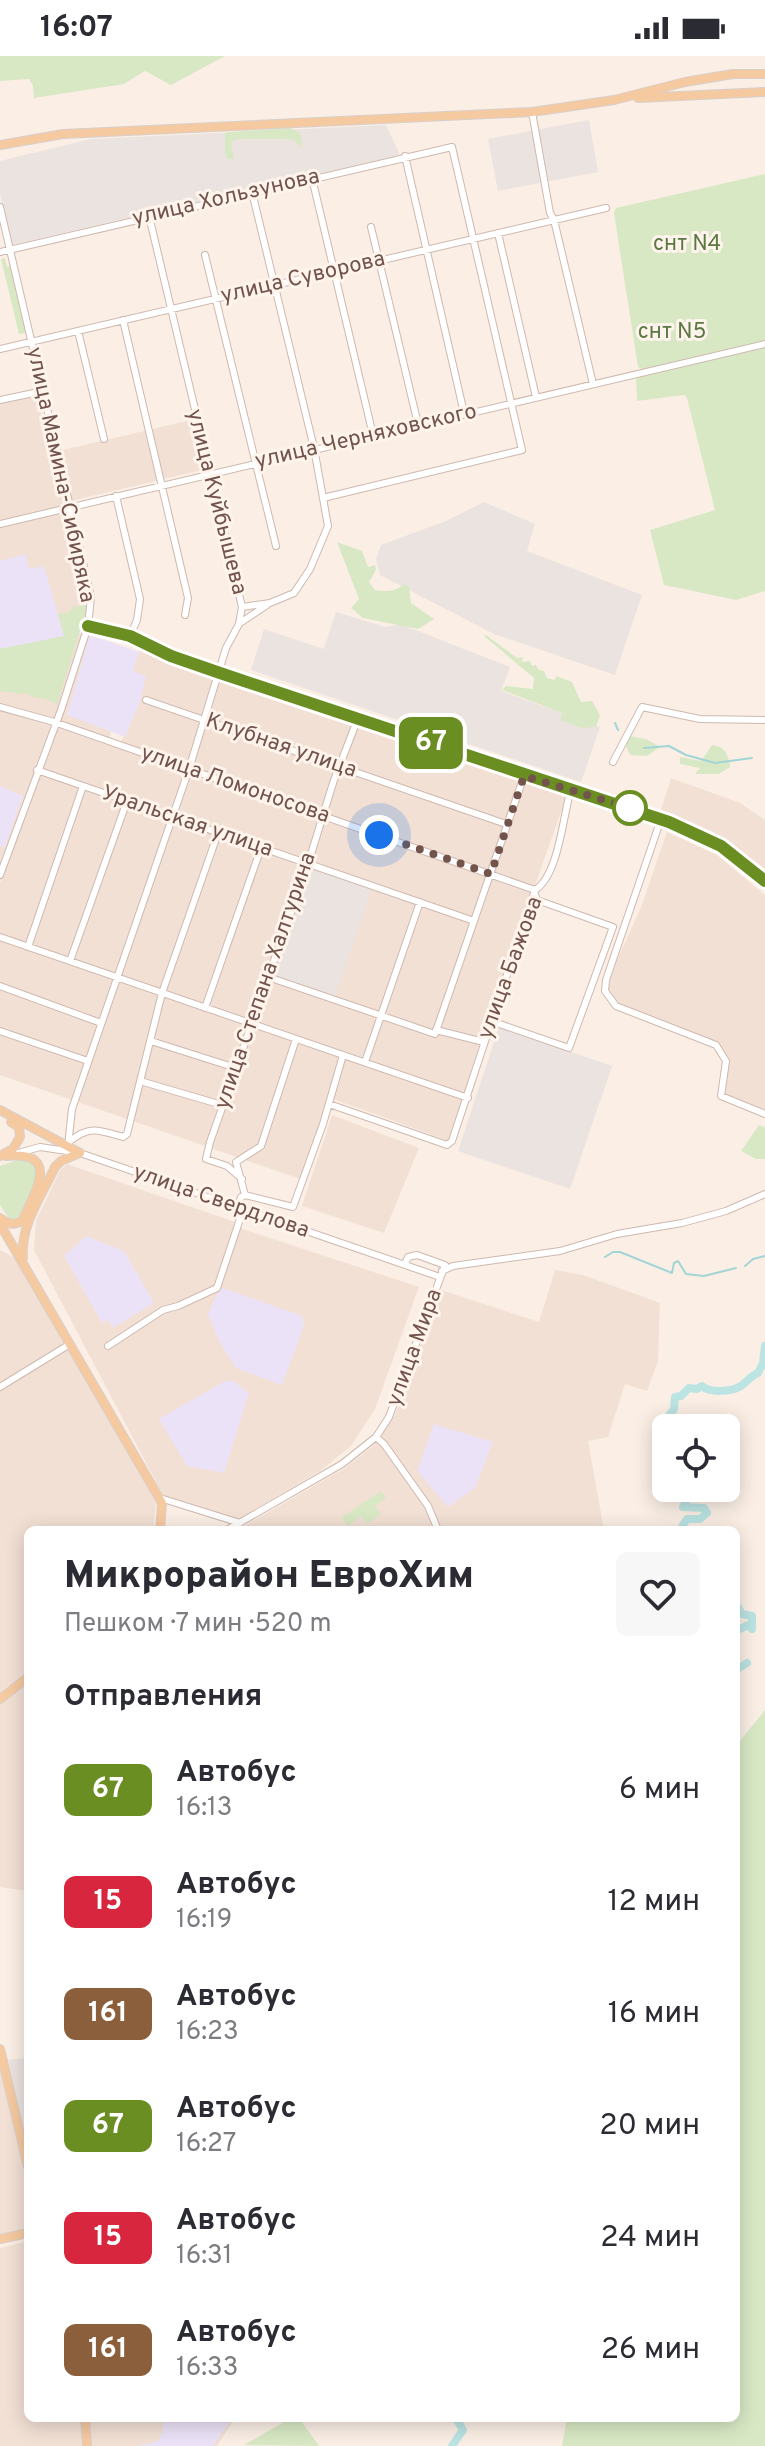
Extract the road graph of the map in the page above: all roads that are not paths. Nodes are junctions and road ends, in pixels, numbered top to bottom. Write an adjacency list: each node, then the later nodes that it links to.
1 (733, 74): 2 (main road); 3 (main road); 5 (main road)
2 (765, 74)
3 (744, 92): 4 (main road); 5 (main road)
4 (765, 92)
5 (621, 99): 6 (main road)
6 (532, 112): 7 (main road); 14 (street)
7 (0, 145)
8 (405, 156): 9 (street, улица Хользунова); 17 (street, улица Хользунова); 19 (street)
9 (312, 178): 10 (street, улица Хользунова); 23 (street)
10 (252, 192): 13 (street, улица Хользунова); 24 (street)
11 (0, 207): 18 (street, улица Мамина-Сибиряка)
12 (606, 208): 14 (street, улица Суворова)
13 (149, 216): 18 (street, улица Хользунова); 26 (street, улица Куйбышева)
14 (554, 220): 16 (street, улица Суворова); 32 (street)
15 (371, 227): 22 (street)
16 (498, 233): 17 (street, улица Суворова); 34 (street)
17 (474, 239): 19 (street, улица Суворова); 36 (street)
18 (10, 249): 20 (street, улица Хользунова); 29 (street, улица Мамина-Сибиряка)
19 (426, 250): 22 (street, улица Суворова); 37 (street)
20 (0, 252)
21 (205, 255): 25 (street)
22 (379, 260): 23 (street, улица Суворова); 38 (street)
23 (334, 271): 24 (street, улица Суворова); 39 (street)
24 (275, 285): 25 (street, улица Суворова); 41 (street)
25 (216, 298): 26 (street, улица Суворова); 42 (street)
26 (169, 309): 27 (street, улица Суворова); 43 (street, улица Куйбышева)
27 (123, 320): 28 (street, улица Суворова); 44 (street)
28 (78, 331): 29 (street, улица Суворова); 40 (street)
29 (31, 341): 31 (street, улица Суворова); 33 (street, улица Мамина-Сибиряка)
30 (765, 344): 32 (street, улица Черняховского)
31 (0, 349)
32 (593, 384): 34 (street, улица Черняховского)
33 (43, 391): 35 (street); 47 (street, улица Мамина-Сибиряка)
34 (536, 397): 36 (street, улица Черняховского)
35 (0, 400)
36 (511, 402): 37 (street, улица Черняховского); 46 (street)
37 (464, 413): 38 (street, улица Черняховского)
38 (418, 424): 39 (street, улица Черняховского)
39 (373, 435): 41 (street, улица Черняховского)
40 (104, 439)
41 (314, 448): 42 (street, улица Черняховского); 46 (street)
42 (256, 463): 43 (street, улица Черняховского); 49 (street)
43 (210, 474): 44 (street, улица Черняховского); 51 (street, улица Куйбышева)
44 (162, 486): 45 (street, улица Черняховского); 52 (street)
45 (116, 496): 47 (street, улица Черняховского); 55 (street)
46 (323, 498): 50 (street)
47 (70, 507): 48 (street, улица Черняховского); 54 (street, улица Мамина-Сибиряка)
48 (0, 524)
49 (276, 546)
50 (270, 603): 51 (street); 53 (street)
51 (242, 607): 53 (street, улица Куйбышева)
52 (185, 615)
53 (239, 624): 56 (street, улица Куйбышева)
54 (88, 626): 55 (street); 62 (street, улица Мамина-Сибиряка)
55 (130, 636): 56 (street)
56 (220, 673): 59 (street); 60 (street, улица Куйбышева)
57 (146, 700): 60 (street, Клубная улица)
58 (0, 707): 62 (street, улица Ломоносова)
59 (358, 718): 64 (street, улица Степана Халтурина); 67 (street)
60 (205, 720): 64 (street, Клубная улица); 65 (street, улица Куйбышева)
61 (765, 720): 63 (street)
62 (54, 722): 65 (street, улица Ломоносова); 66 (street, улица Мамина-Сибиряка)
63 (613, 762)
64 (340, 767): 71 (street, улица Степана Халтурина); 74 (street, Клубная улица)
65 (189, 769): 71 (street, улица Ломоносова); 72 (street, улица Куйбышева)
66 (37, 770): 68 (street, Уральская улица); 79 (street, улица Мамина-Сибиряка)
67 (524, 776): 69 (street); 74 (street)
68 (83, 786): 70 (street, Уральская улица); 85 (street)
69 (571, 789): 73 (street); 81 (street, улица Бажова)
70 (127, 801): 72 (street, Уральская улица); 86 (street)
71 (323, 816): 77 (street, улица Степана Халтурина); 78 (street, улица Ломоносова)
72 (173, 817): 75 (street, Уральская улица); 88 (street, улица Куйбышева)
73 (661, 819): 80 (street); 110 (street)
74 (506, 824): 78 (street)
75 (218, 833): 76 (street, Уральская улица); 90 (street)
76 (261, 848): 77 (street, Уральская улица); 91 (street)
77 (308, 864): 82 (street, Уральская улица); 87 (street, улица Степана Халтурина)
78 (491, 874): 81 (street, улица Ломоносова); 83 (street)
79 (0, 875)
80 (765, 881)
81 (535, 890): 93 (street, улица Бажова); 93 (street, улица Ломоносова)
82 (420, 902): 83 (street, Уральская улица); 92 (street)
83 (474, 921): 97 (street)
84 (0, 937): 85 (street)
85 (28, 947): 86 (street)
86 (70, 961): 88 (street)
87 (268, 977): 92 (street); 95 (street, улица Степана Халтурина)
88 (116, 978): 90 (street); 94 (street, улица Куйбышева)
89 (0, 986): 94 (street)
90 (162, 993): 91 (street); 99 (street)
91 (205, 1008): 95 (street)
92 (381, 1016): 97 (street); 103 (street)
93 (491, 1021): 100 (street, улица Бажова)
94 (101, 1023): 102 (street, улица Куйбышева)
95 (251, 1024): 98 (street); 104 (street, улица Степана Халтурина)
96 (0, 1031): 102 (street)
97 (436, 1032): 100 (street)
98 (296, 1039): 101 (street); 114 (street)
99 (151, 1041): 104 (street); 105 (street)
100 (484, 1042): 106 (street, улица Бажова)
101 (343, 1055): 103 (street); 107 (street)
102 (88, 1061): 111 (street, улица Куйбышева)
103 (365, 1062): 106 (street)
104 (236, 1068): 108 (street, улица Степана Халтурина)
105 (140, 1081): 108 (street); 111 (street)
106 (468, 1098): 107 (street, улица Бажова)
107 (329, 1104): 116 (street)
108 (222, 1105): 114 (street, улица Степана Халтурина)
109 (0, 1113): 111 (main road); 113 (main road)
110 (765, 1114)
111 (69, 1144): 112 (main road)
112 (80, 1153): 113 (street, улица Свердлова); 117 (street, улица Свердлова); 122 (main road)
113 (2, 1157): 118 (main road)
114 (242, 1179): 116 (street)
115 (765, 1194): 124 (street)
116 (245, 1195): 117 (street)
117 (240, 1209): 123 (street, улица Свердлова); 126 (street)
118 (0, 1218)
119 (0, 1224): 121 (main road)
120 (0, 1237): 121 (main road)
121 (10, 1242): 122 (main road)
122 (23, 1264): 125 (main road)
123 (405, 1264): 124 (street, улица Свердлова); 124 (street)
124 (442, 1271): 128 (street, улица Мира)
125 (70, 1344): 127 (street); 129 (main road)
126 (108, 1346)
127 (0, 1387)
128 (376, 1437): 130 (street, улица Мира); 133 (street)
129 (159, 1498): 130 (street); 131 (main road)
130 (240, 1523): 132 (street, улица Мира)
131 (161, 1525)
132 (234, 1526)
133 (436, 1526)
134 (24, 1680): 135 (main road)
135 (0, 1699)
136 (0, 2049): 137 (main road)
137 (6, 2096): 138 (main road)
138 (24, 2154)
139 (24, 2234): 140 (main road)
140 (0, 2239)
141 (85, 2422): 142 (main road)
142 (87, 2446)

